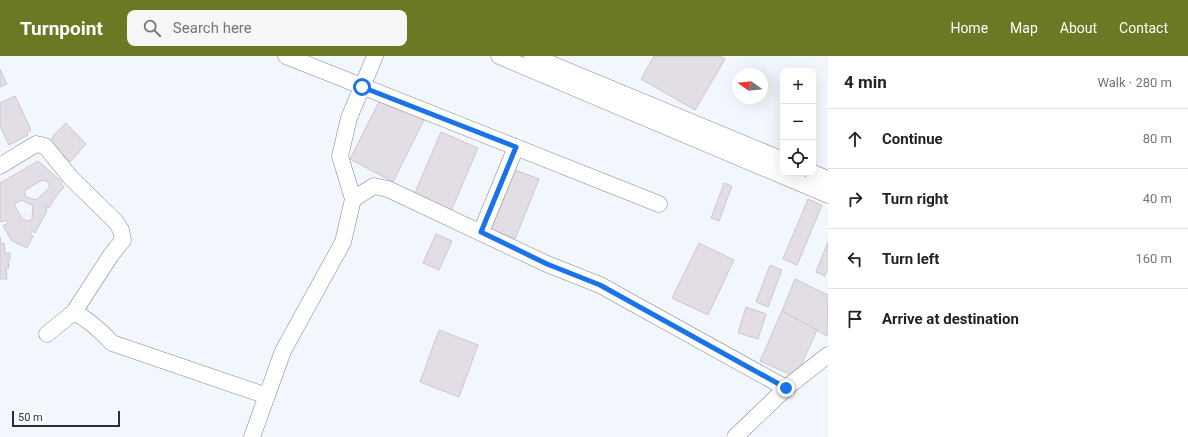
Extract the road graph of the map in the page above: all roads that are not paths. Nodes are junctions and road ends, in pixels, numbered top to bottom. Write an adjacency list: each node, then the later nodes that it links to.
1 (286, 56): 6 (street)
2 (375, 56): 6 (street)
3 (499, 56): 5 (street)
4 (532, 56): 5 (street)
5 (577, 82): 8 (street)
6 (362, 87): 7 (street); 14 (street)
7 (516, 147): 15 (street); 16 (street)
8 (744, 152): 9 (street); 13 (street)
9 (780, 159)
10 (0, 166): 17 (street)
11 (816, 174): 12 (street)
12 (828, 179)
13 (828, 195)
14 (353, 199): 16 (street); 21 (street)
15 (659, 204)
16 (481, 232): 20 (street)
17 (74, 312): 18 (street); 21 (street)
18 (47, 334)
19 (828, 355): 20 (street)
20 (786, 388): 23 (street)
21 (267, 396): 22 (street)
22 (252, 437)
23 (735, 437)

